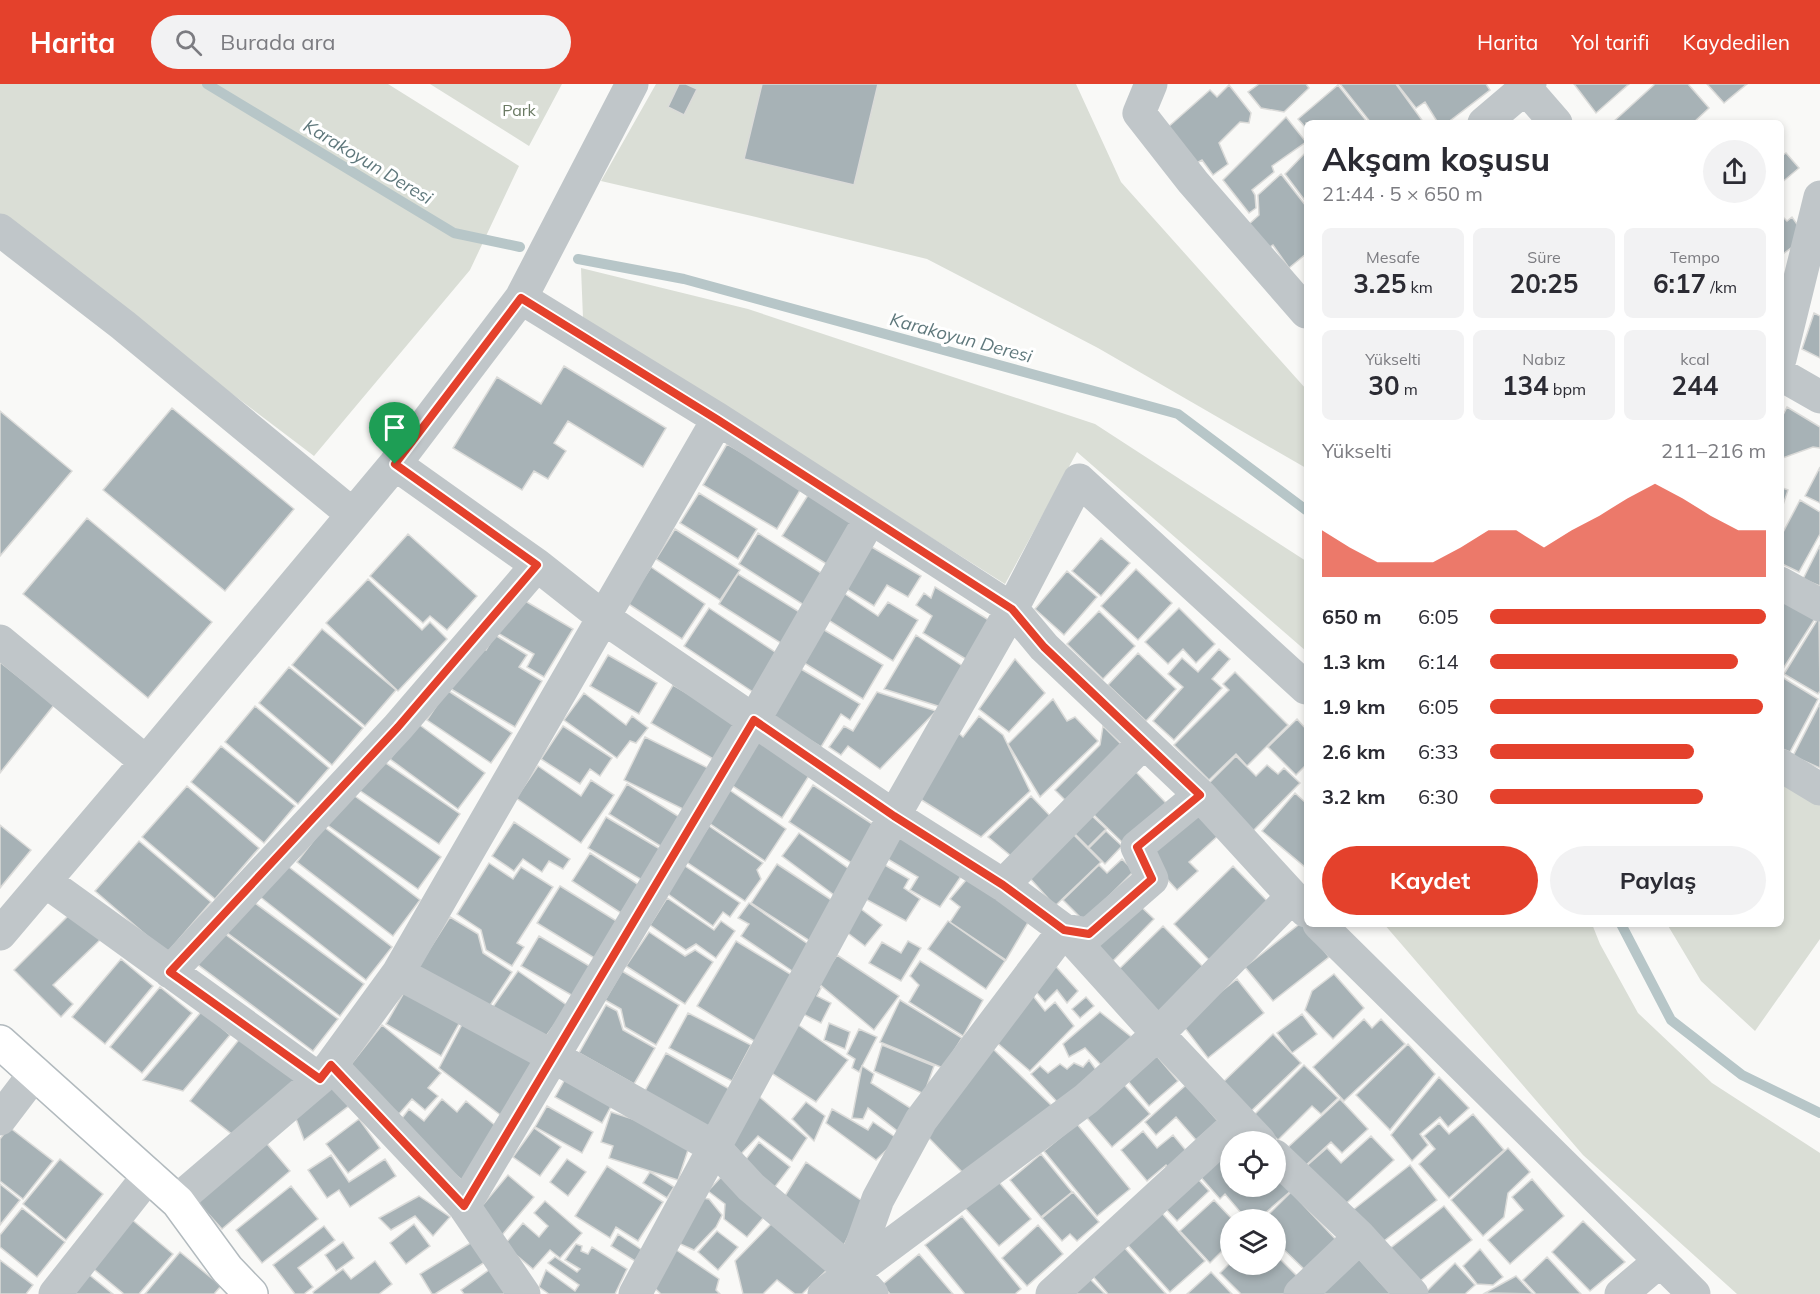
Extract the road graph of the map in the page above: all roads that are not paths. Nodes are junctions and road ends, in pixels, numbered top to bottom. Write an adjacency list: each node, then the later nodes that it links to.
1 (632, 84): 9 (street)
2 (1151, 84): 8 (street)
3 (1526, 85): 4 (street); 5 (street)
4 (1487, 120)
5 (1554, 120)
6 (1820, 197): 10 (street)
7 (0, 230): 15 (street)
8 (1300, 292)
9 (521, 298): 13 (street); 14 (street)
10 (1784, 343)
11 (1784, 376): 12 (street)
12 (1820, 397)
13 (718, 420): 16 (street); 21 (street)
14 (395, 464): 15 (street); 17 (street)
15 (352, 514): 26 (street)
16 (870, 519): 20 (street); 24 (street)
17 (537, 565): 21 (street); 37 (street)
18 (1784, 585): 19 (street)
19 (1820, 605)
20 (1012, 609): 23 (street); 25 (street); 30 (street)
21 (604, 618): 24 (street); 38 (street)
22 (0, 641): 26 (street)
23 (1304, 686)
24 (754, 720): 30 (street); 41 (street)
25 (1144, 742): 29 (street); 32 (street)
26 (146, 762): 31 (street)
27 (1784, 767): 28 (street)
28 (1820, 789)
29 (1200, 795): 33 (street); 35 (street)
30 (894, 816): 32 (street); 46 (street)
31 (45, 881): 36 (street); 37 (street)
32 (1003, 885): 35 (street)
33 (1299, 904): 39 (street)
34 (1322, 927): 53 (street)
35 (1064, 930): 39 (street); 55 (street)
36 (0, 933)
37 (170, 972): 42 (street)
38 (398, 973): 41 (street); 42 (street)
39 (1158, 1034): 45 (street); 55 (street)
40 (0, 1042): 43 (main road)
41 (554, 1057): 46 (street); 51 (street)
42 (325, 1072): 50 (street); 51 (street)
43 (35, 1073): 44 (street); 49 (main road)
44 (0, 1119)
45 (1249, 1131)
46 (714, 1147): 55 (street); 59 (street)
47 (1220, 1157): 61 (street)
48 (1286, 1166): 52 (street)
49 (149, 1175): 50 (main road); 56 (street)
50 (178, 1202): 54 (main road)
51 (464, 1206): 58 (street)
52 (1360, 1237): 62 (street); 63 (street)
53 (1660, 1262): 64 (street); 65 (street)
54 (229, 1282): 57 (main road)
55 (862, 1283): 60 (street)
56 (55, 1294)
57 (250, 1294)
58 (524, 1294)
59 (635, 1294)
60 (824, 1294)
61 (1052, 1294)
62 (1300, 1294)
63 (1412, 1294)
64 (1621, 1294)
65 (1694, 1294)

